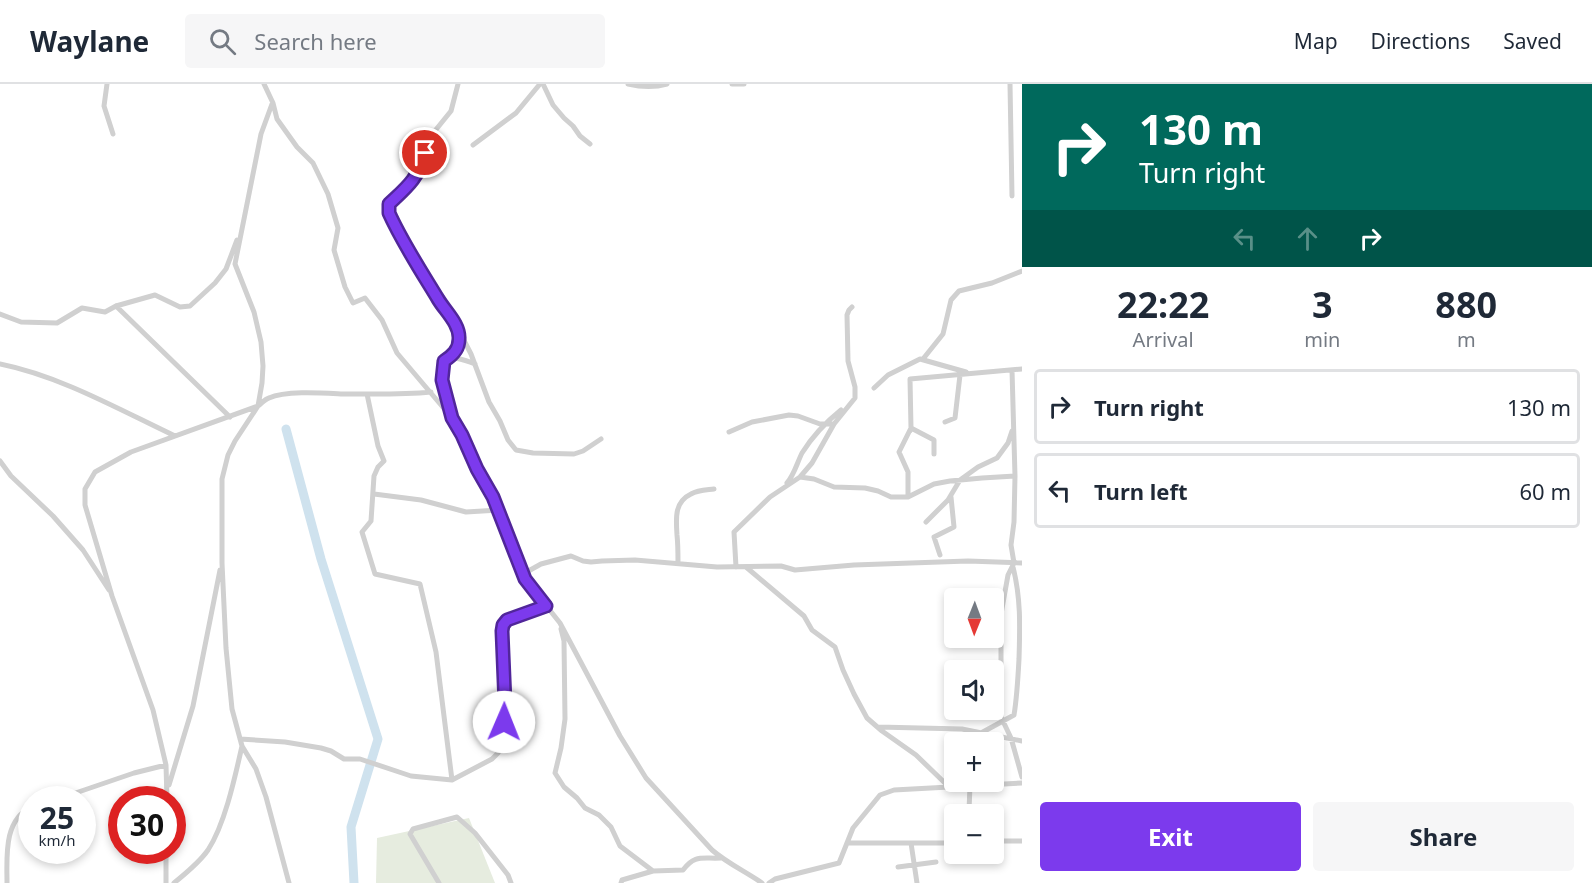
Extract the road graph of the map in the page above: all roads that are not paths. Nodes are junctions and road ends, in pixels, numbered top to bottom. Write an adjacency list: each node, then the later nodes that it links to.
1 (107, 84): 11 (street)
2 (264, 84): 10 (street)
3 (458, 84): 20 (street)
4 (541, 84): 12 (street); 13 (street)
5 (628, 84): 6 (street)
6 (667, 84)
7 (732, 84): 8 (street)
8 (744, 84)
9 (1010, 84): 14 (street)
10 (273, 103): 15 (street); 30 (street)
11 (113, 134)
12 (590, 144)
13 (473, 145)
14 (1012, 196)
15 (242, 227): 17 (street); 32 (street)
16 (1022, 271): 22 (street)
17 (116, 306): 19 (street); 33 (street)
18 (852, 307): 36 (street)
19 (0, 314)
20 (455, 323): 21 (street); 24 (street)
21 (451, 358): 24 (street); 34 (street)
22 (923, 359): 27 (street); 29 (street)
23 (0, 364): 40 (street)
24 (475, 364): 41 (street)
25 (1022, 369): 26 (street)
26 (1012, 370): 27 (street); 37 (street)
27 (970, 374): 28 (street)
28 (960, 375): 35 (street); 38 (street)
29 (874, 388)
30 (431, 392): 31 (street); 34 (street)
31 (366, 394): 32 (street); 50 (street)
32 (258, 406): 33 (street); 56 (street)
33 (230, 417): 40 (street)
34 (452, 418): 53 (street)
35 (945, 422)
36 (830, 424): 39 (street); 46 (street); 49 (street)
37 (1014, 427): 45 (street); 47 (street)
38 (911, 428): 42 (street); 52 (street)
39 (729, 432)
40 (175, 436): 63 (street)
41 (601, 439)
42 (934, 454)
43 (0, 461): 44 (street)
44 (3, 469): 63 (street)
45 (1015, 476): 47 (street); 59 (street)
46 (800, 477): 49 (street); 52 (street)
47 (960, 480): 51 (street); 52 (street)
48 (714, 489): 57 (street)
49 (782, 489): 60 (street)
50 (374, 494): 53 (street); 76 (street)
51 (950, 495): 54 (street); 55 (street)
52 (909, 497)
53 (499, 510): 62 (street)
54 (926, 522)
55 (940, 555)
56 (222, 563): 73 (street); 82 (street)
57 (678, 563): 60 (street); 62 (street)
58 (1022, 563): 59 (street)
59 (1013, 565): 61 (street); 66 (street); 66 (street)
60 (736, 567): 61 (street)
61 (746, 567): 67 (street)
62 (523, 574): 64 (street)
63 (112, 596): 74 (street)
64 (546, 606): 65 (street); 76 (street)
65 (560, 623): 90 (street); 95 (street)
66 (1003, 721): 69 (street); 71 (street)
67 (877, 727): 68 (street); 77 (street)
68 (976, 732)
69 (983, 732)
70 (1004, 737): 71 (street)
71 (1011, 738): 72 (street); 75 (street)
72 (1022, 741)
73 (241, 742): 76 (street); 99 (street); 100 (street)
74 (166, 765): 80 (street); 81 (street)
75 (1022, 777)
76 (452, 780)
77 (944, 782)
78 (1022, 783): 79 (street)
79 (1004, 784)
80 (96, 786)
81 (167, 786)
82 (168, 786)
83 (944, 786): 87 (street)
84 (18, 816): 97 (street)
85 (1022, 841): 86 (street)
86 (1004, 842)
87 (847, 843): 88 (street); 96 (street)
88 (912, 843): 89 (street); 93 (street)
89 (944, 843)
90 (721, 858): 95 (street); 104 (street)
91 (936, 862): 93 (street)
92 (166, 864): 98 (street)
93 (915, 865): 94 (street); 105 (street)
94 (898, 867)
95 (653, 871): 103 (street)
96 (772, 881)
97 (7, 883)
98 (166, 883)
99 (174, 883)
100 (289, 883)
101 (439, 883): 102 (street)
102 (511, 883)
103 (621, 883)
104 (762, 883)
105 (917, 883)

